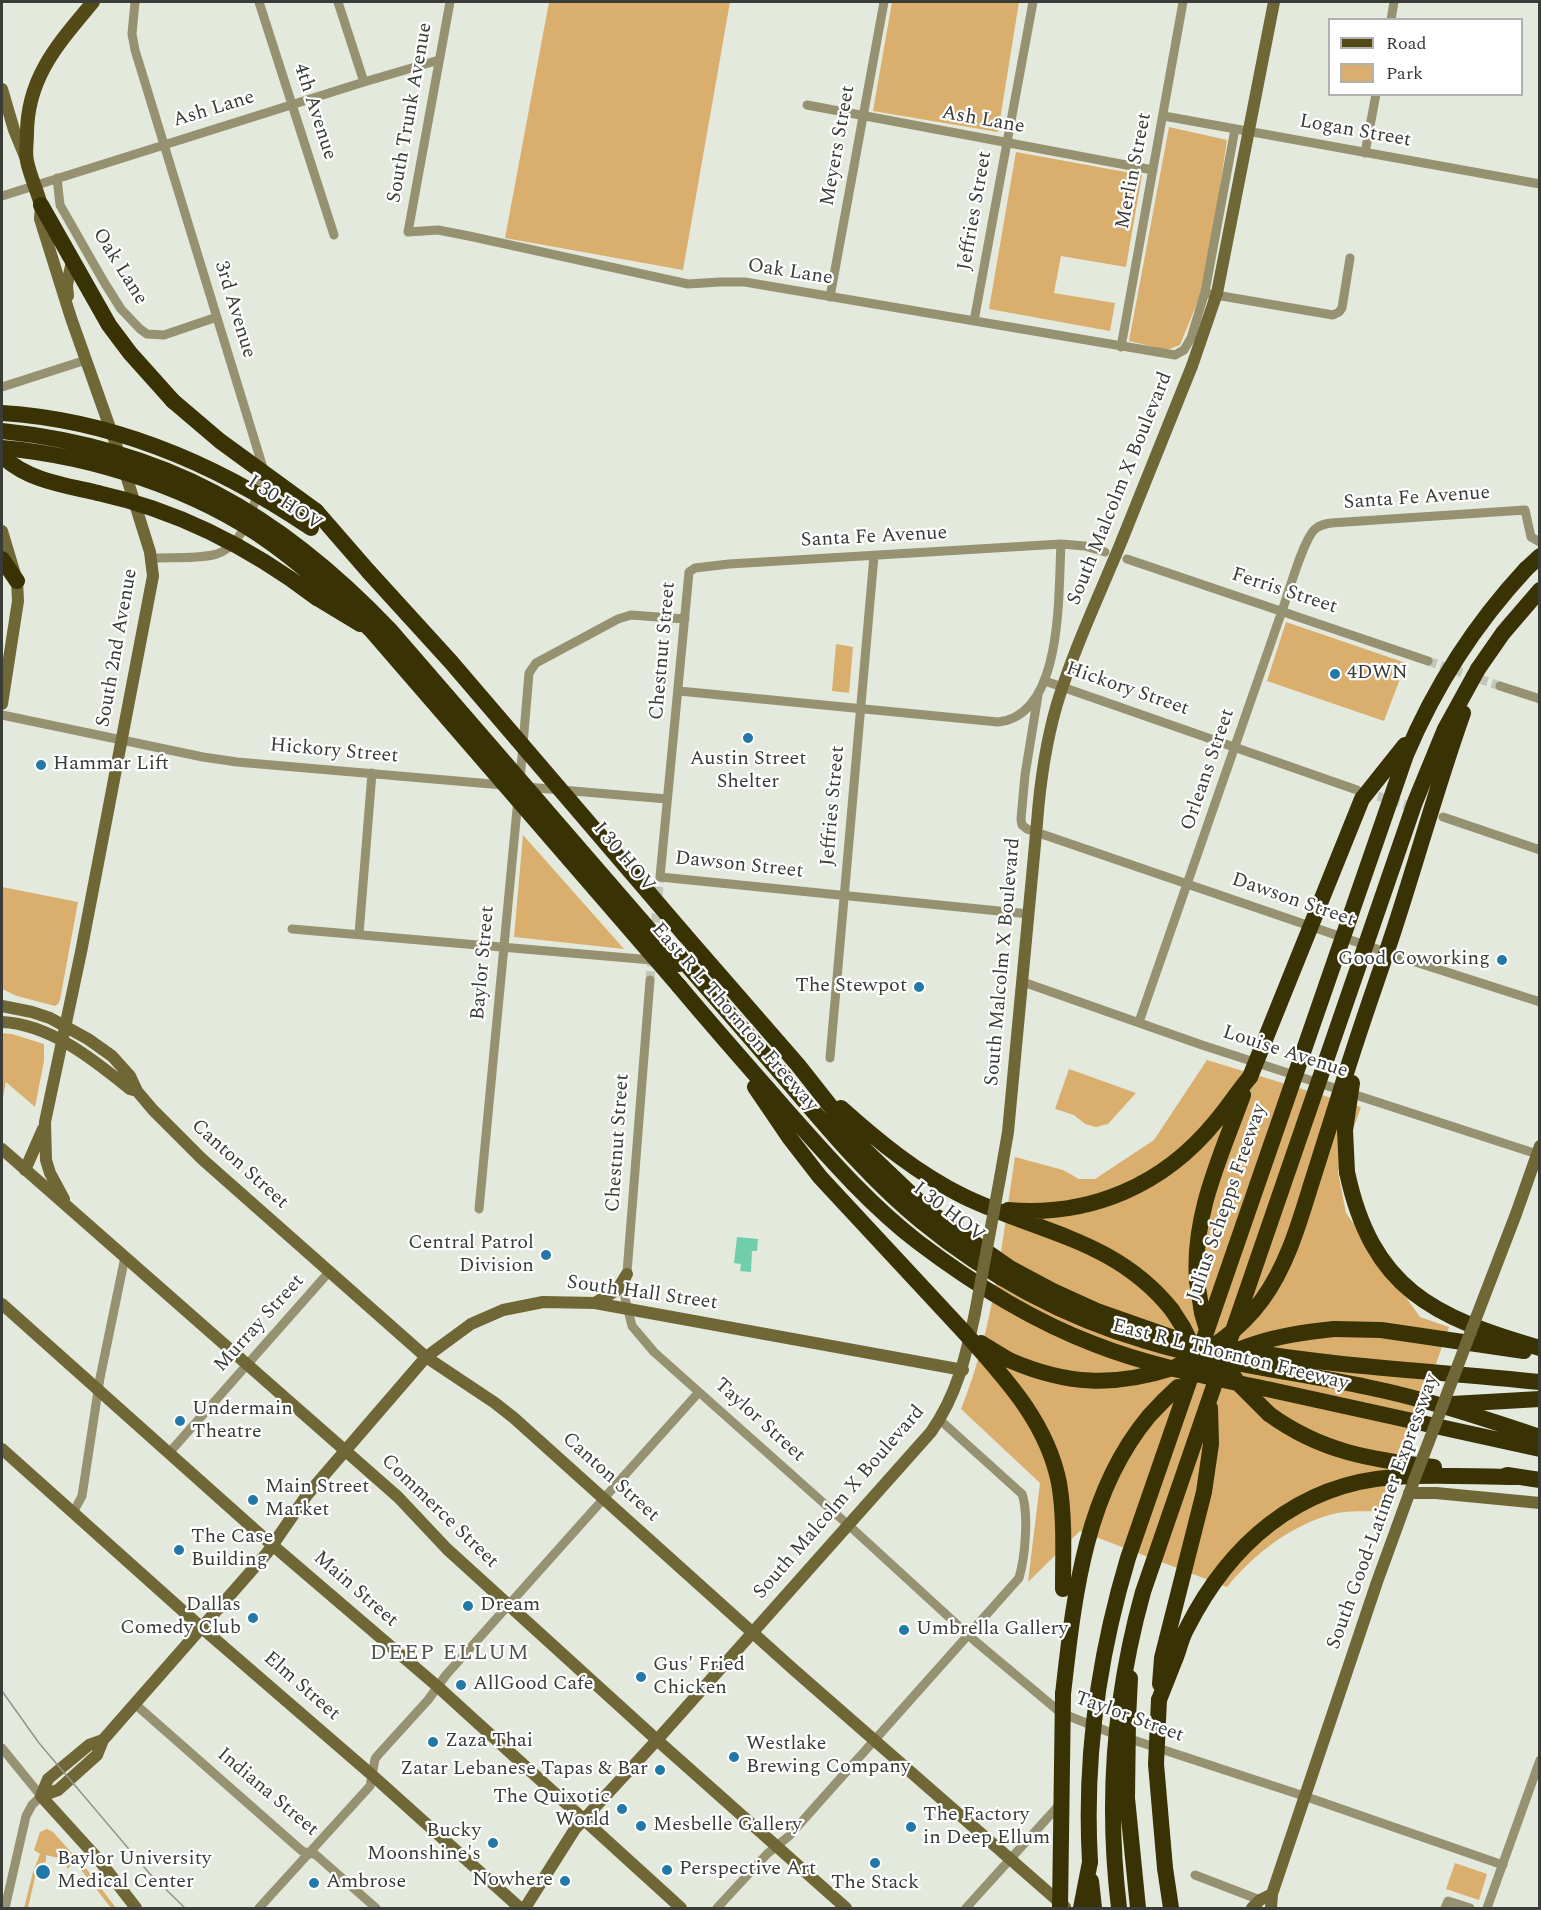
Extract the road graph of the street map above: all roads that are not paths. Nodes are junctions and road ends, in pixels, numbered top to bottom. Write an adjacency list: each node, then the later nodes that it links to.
1 (93, 2): 25 (main road)
2 (135, 2): 23 (street, 3rd Avenue)
3 (259, 2): 16 (street, 4th Avenue)
4 (338, 2): 13 (street)
5 (450, 2): 12 (street, South Trunk Avenue)
6 (884, 2): 19 (street, Meyers Street)
7 (1033, 2): 22 (street, Jeffries Street)
8 (1183, 2): 18 (street, Merlin Street)
9 (1274, 2): 21 (main road, South Malcolm X Boulevard)
10 (1394, 2): 11 (street)
11 (1391, 18)
12 (438, 60): 13 (street, Ash Lane); 32 (street, South Trunk Avenue)
13 (364, 82): 16 (street, Ash Lane)
14 (2, 89): 25 (main road, South 2nd Avenue)
15 (1376, 96): 24 (street)
16 (292, 105): 23 (street, Ash Lane); 33 (street, 4th Avenue)
17 (807, 105): 19 (street, Ash Lane)
18 (1164, 116): 20 (street, Logan Street); 26 (street, Merlin Street)
19 (863, 117): 22 (street, Ash Lane); 37 (street, Meyers Street)
20 (1235, 129): 21 (street, Logan Street); 36 (street)
21 (1250, 131): 24 (street, Logan Street); 84 (main road, South Malcolm X Boulevard, bridge)
22 (1007, 144): 26 (street, Ash Lane); 40 (street, Jeffries Street)
23 (165, 145): 27 (street, Ash Lane); 38 (street, 3rd Avenue)
24 (1365, 153): 28 (street, Logan Street)
25 (27, 160): 29 (main road, South 2nd Avenue)
26 (1153, 170): 41 (street, Merlin Street)
27 (57, 178): 29 (street, Ash Lane); 38 (street, Oak Lane)
28 (1539, 184)
29 (35, 185): 30 (street, Ash Lane); 31 (main road, South 2nd Avenue)
30 (2, 196)
31 (40, 205): 35 (highway); 39 (main road, South 2nd Avenue)
32 (408, 232): 37 (street, Oak Lane)
33 (334, 234)
34 (1350, 258): 36 (street)
35 (72, 261): 39 (main road); 59 (highway, bridge)
36 (1205, 292): 41 (street, Oak Lane)
37 (830, 297): 40 (street, Oak Lane)
38 (217, 317): 56 (street, 3rd Avenue)
39 (71, 318): 42 (main road, South 2nd Avenue)
40 (974, 321): 41 (street, Oak Lane)
41 (1121, 347)
42 (86, 360): 43 (street); 56 (main road, South 2nd Avenue)
43 (2, 387)
44 (2, 413): 59 (highway, East R L Thornton Freeway, bridge)
45 (2, 424): 95 (highway, I 30 HOV)
46 (2, 431): 95 (highway, I 30 HOV, bridge)
47 (2, 448): 65 (highway, East R L Thornton Freeway, bridge)
48 (2, 456): 65 (highway, bridge)
49 (1314, 530): 51 (street, Santa Fe Avenue); 63 (street, Orleans Street)
50 (2, 531): 61 (main road)
51 (1539, 542)
52 (1061, 544): 53 (street, Santa Fe Avenue); 54 (street, Santa Fe Avenue); 68 (street)
53 (1105, 552)
54 (874, 556): 60 (street, Santa Fe Avenue); 74 (street, Jeffries Street)
55 (1539, 556): 76 (highway, Julius Schepps Freeway, bridge)
56 (152, 558): 77 (main road, South 2nd Avenue)
57 (1127, 559): 63 (street, Ferris Street)
58 (2, 560): 61 (highway)
59 (369, 572): 108 (highway, East R L Thornton Freeway, bridge)
60 (689, 572): 64 (street, Chestnut Street)
61 (16, 580): 73 (main road)
62 (1539, 590): 67 (highway)
63 (1282, 611): 66 (street, Ferris Street); 78 (street, Orleans Street)
64 (685, 619): 70 (street, Chestnut Street); 80 (street, Baylor Street)
65 (371, 630): 103 (highway, East R L Thornton Freeway, bridge)
66 (1428, 661)
67 (1478, 669): 91 (highway, bridge); 154 (highway, bridge)
68 (1045, 681): 71 (street, Hickory Street); 78 (street, Hickory Street)
69 (1500, 686): 72 (street)
70 (679, 691): 74 (street, Hickory Street); 82 (street, Chestnut Street)
71 (1038, 695): 74 (street, Hickory Street); 84 (street)
72 (1539, 699)
73 (2, 704)
74 (860, 708): 88 (street, Jeffries Street)
75 (2, 715): 77 (street, Hickory Street)
76 (1420, 726): 111 (highway, bridge); 170 (highway, Julius Schepps Freeway, bridge)
77 (123, 740): 79 (street, Hickory Street); 105 (main road, South 2nd Avenue)
78 (1235, 748): 81 (street, Hickory Street); 87 (street, Orleans Street)
79 (372, 773): 80 (street, Hickory Street); 92 (street)
80 (519, 786): 82 (street, Hickory Street); 93 (street, Baylor Street)
81 (1357, 789)
82 (667, 799): 86 (street, Chestnut Street)
83 (1443, 817): 85 (street)
84 (1036, 828): 87 (street, Dawson Street); 89 (main road, South Malcolm X Boulevard)
85 (1539, 850)
86 (660, 877): 88 (street, Dawson Street)
87 (1188, 884): 99 (street, Dawson Street); 104 (street, Orleans Street)
88 (844, 895): 89 (street, Dawson Street); 107 (street, Jeffries Street)
89 (1029, 914): 97 (main road, South Malcolm X Boulevard)
90 (292, 928): 92 (street)
91 (1393, 933): 124 (highway, bridge); 125 (highway, bridge)
92 (359, 934): 93 (street)
93 (504, 947): 94 (street); 115 (street, Baylor Street)
94 (652, 960)
95 (679, 960): 134 (highway, I 30 HOV)
96 (650, 980): 120 (street, Chestnut Street)
97 (1023, 982): 104 (street, Louise Avenue); 129 (main road, South Malcolm X Boulevard, bridge)
98 (2, 999): 101 (main road)
99 (1539, 1002)
100 (2, 1006): 101 (main road, Canton Street)
101 (17, 1009): 105 (main road, Canton Street)
102 (2, 1022): 106 (main road, Canton Street)
103 (710, 1022): 124 (highway); 138 (highway, East R L Thornton Freeway)
104 (1139, 1022): 113 (street, Louise Avenue)
105 (65, 1026): 106 (main road, South 2nd Avenue); 109 (main road, Canton Street)
106 (62, 1041): 109 (main road, Canton Street); 110 (main road, South 2nd Avenue)
107 (830, 1058)
108 (798, 1065): 116 (highway); 130 (highway, East R L Thornton Freeway)
109 (137, 1091): 119 (main road, Canton Street)
110 (45, 1122): 114 (main road, South 2nd Avenue); 117 (main road, South 2nd Avenue)
111 (1223, 1125): 116 (highway); 141 (highway, bridge)
112 (2, 1149): 114 (main road, Commerce Street)
113 (1538, 1150): 143 (main road, South Good-Latimer Expressway, bridge)
114 (25, 1170): 117 (main road, Commerce Street)
115 (479, 1209)
116 (993, 1209): 150 (highway, bridge)
117 (71, 1210): 118 (main road, Commerce Street)
118 (125, 1257): 128 (main road, Commerce Street); 131 (street)
119 (329, 1272): 127 (main road, Canton Street); 128 (street, Murray Street)
120 (627, 1274): 121 (main road); 122 (street, Chestnut Street)
121 (596, 1303): 122 (main road, South Hall Street); 127 (main road, South Hall Street)
122 (627, 1308): 129 (main road, South Hall Street); 132 (street, Taylor Street)
123 (3, 1309): 131 (main road, Main Street)
124 (965, 1333): 156 (highway, bridge)
125 (1539, 1347)
126 (1539, 1352): 156 (highway, bridge)
127 (426, 1357): 139 (main road, South Hall Street); 144 (main road, Canton Street)
128 (247, 1365): 139 (main road, Commerce Street); 140 (street, Murray Street)
129 (963, 1370): 135 (main road, South Malcolm X Boulevard)
130 (1539, 1382)
131 (98, 1389): 140 (main road, Main Street); 146 (street)
132 (699, 1392): 144 (street); 147 (street, Taylor Street)
133 (1539, 1399): 134 (highway, I 30 HOV)
134 (1442, 1405): 136 (highway, I 30 HOV)
135 (940, 1420): 147 (main road, South Malcolm X Boulevard); 153 (street)
136 (1539, 1437)
137 (2, 1449): 146 (main road, Elm Street)
138 (1539, 1449)
139 (345, 1451): 148 (main road, South Hall Street); 149 (main road, Commerce Street)
140 (170, 1453): 148 (main road, Main Street)
141 (1517, 1477): 142 (highway); 150 (highway)
142 (1539, 1480)
143 (1411, 1488): 145 (main road); 165 (main road, South Good-Latimer Expressway)
144 (603, 1498): 149 (street); 152 (main road, Canton Street)
145 (1539, 1503)
146 (73, 1513): 151 (main road, Elm Street)
147 (848, 1525): 152 (main road, South Malcolm X Boulevard); 153 (street, Taylor Street)
148 (273, 1545): 151 (main road, South Hall Street); 155 (main road, Main Street)
149 (508, 1605): 155 (street); 159 (main road, Commerce Street)
150 (1178, 1627): 172 (highway, bridge)
151 (202, 1628): 157 (main road, South Hall Street); 163 (main road, Elm Street)
152 (752, 1632): 159 (main road, South Malcolm X Boulevard); 160 (main road, Canton Street)
153 (970, 1635): 158 (street, Taylor Street); 160 (street)
154 (1131, 1638): 191 (highway, bridge); 192 (highway, bridge)
155 (437, 1686): 163 (street); 166 (main road, Main Street)
156 (1063, 1694): 176 (highway, bridge)
157 (135, 1704): 164 (main road, South Hall Street); 168 (street, Indiana Street)
158 (1067, 1716): 165 (street, Taylor Street); 169 (street)
159 (657, 1740): 166 (main road, South Malcolm X Boulevard); 167 (main road, Commerce Street)
160 (874, 1741): 167 (street); 169 (main road, Canton Street)
161 (2, 1748): 164 (street)
162 (1539, 1760): 171 (street)
163 (372, 1775): 168 (street); 183 (main road, Elm Street)
164 (41, 1796): 178 (street); 180 (main road)
165 (1304, 1796): 171 (street, Taylor Street); 174 (main road, South Good-Latimer Expressway)
166 (584, 1819): 184 (main road, South Malcolm X Boulevard); 185 (main road, Main Street)
167 (776, 1846): 179 (main road, Commerce Street); 186 (street)
168 (309, 1853): 181 (street); 182 (street, Indiana Street)
169 (1010, 1860): 176 (main road, Canton Street); 187 (street)
170 (1090, 1862): 189 (highway); 190 (highway, Julius Schepps Freeway)
171 (1503, 1865): 197 (street)
172 (1165, 1868): 193 (highway); 194 (highway)
173 (1195, 1875): 175 (street)
174 (1272, 1894): 175 (main road); 195 (main road, South Good-Latimer Expressway)
175 (1256, 1904)
176 (1058, 1905): 188 (main road, Canton Street)
177 (1446, 1905): 196 (street)
178 (4, 1906)
179 (843, 1907)
180 (135, 1908)
181 (259, 1908)
182 (376, 1908)
183 (520, 1908)
184 (525, 1908)
185 (681, 1908)
186 (717, 1908)
187 (966, 1908)
188 (1067, 1908)
189 (1082, 1908)
190 (1094, 1908)
191 (1119, 1908)
192 (1138, 1908)
193 (1164, 1908)
194 (1171, 1908)
195 (1271, 1908)
196 (1470, 1908)
197 (1487, 1908)

